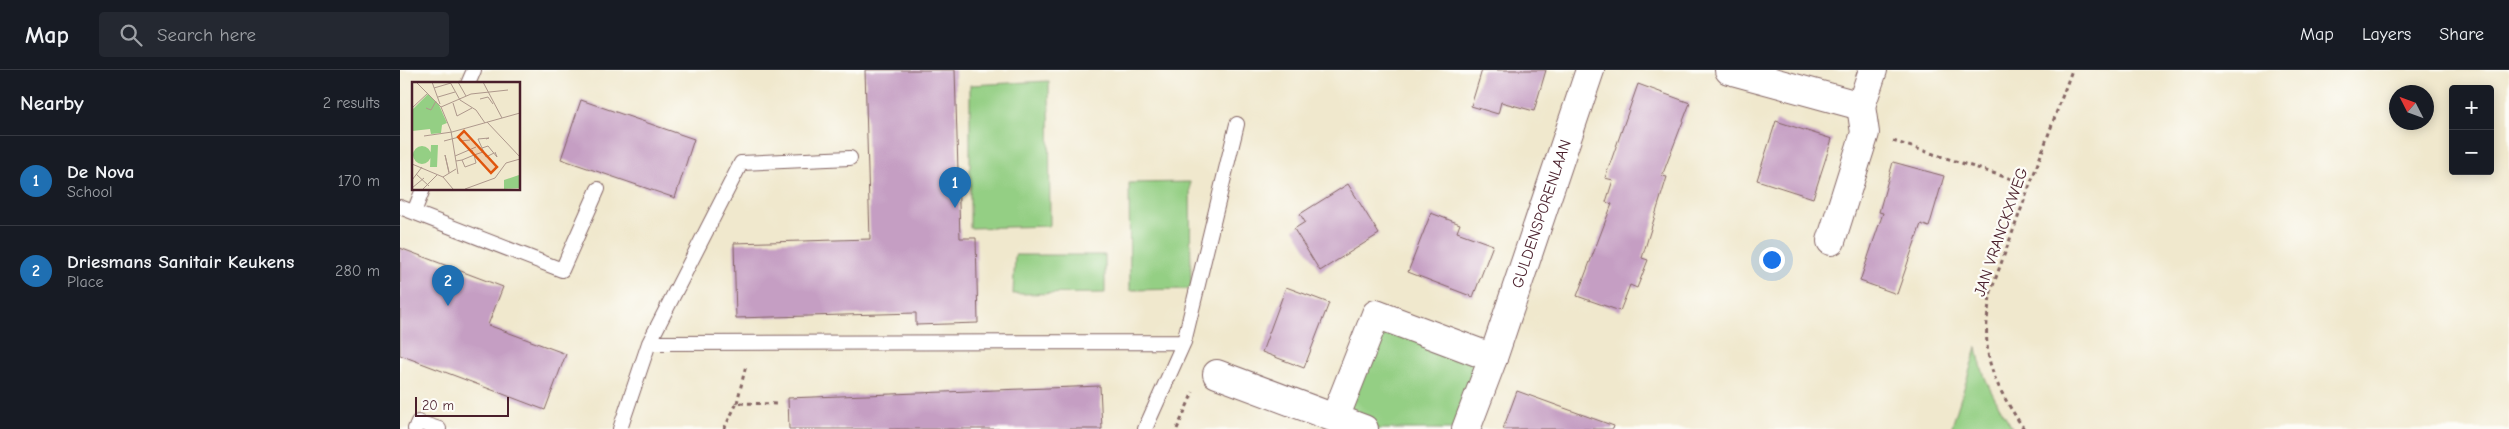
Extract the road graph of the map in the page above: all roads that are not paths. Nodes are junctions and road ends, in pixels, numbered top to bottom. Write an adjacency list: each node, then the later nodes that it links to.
1 (474, 70): 5 (lane)
2 (1590, 70): 16 (street, GULDENSPORENLAAN)
3 (1729, 70): 6 (street)
4 (1873, 70): 6 (street)
5 (469, 82)
6 (1861, 106): 13 (street)
7 (1237, 124): 14 (lane)
8 (850, 158): 15 (lane)
9 (598, 189): 12 (lane)
10 (424, 190): 12 (lane)
11 (400, 207): 12 (lane)
12 (414, 212)
13 (1831, 241)
14 (1184, 342): 15 (lane); 22 (lane)
15 (649, 344): 21 (lane)
16 (1493, 358): 18 (street); 24 (street, GULDENSPORENLAAN)
17 (1217, 374): 18 (street)
18 (1335, 418): 23 (street)
19 (416, 429): 20 (lane)
20 (439, 429)
21 (620, 429)
22 (1145, 429)
23 (1364, 429)
24 (1466, 429)

